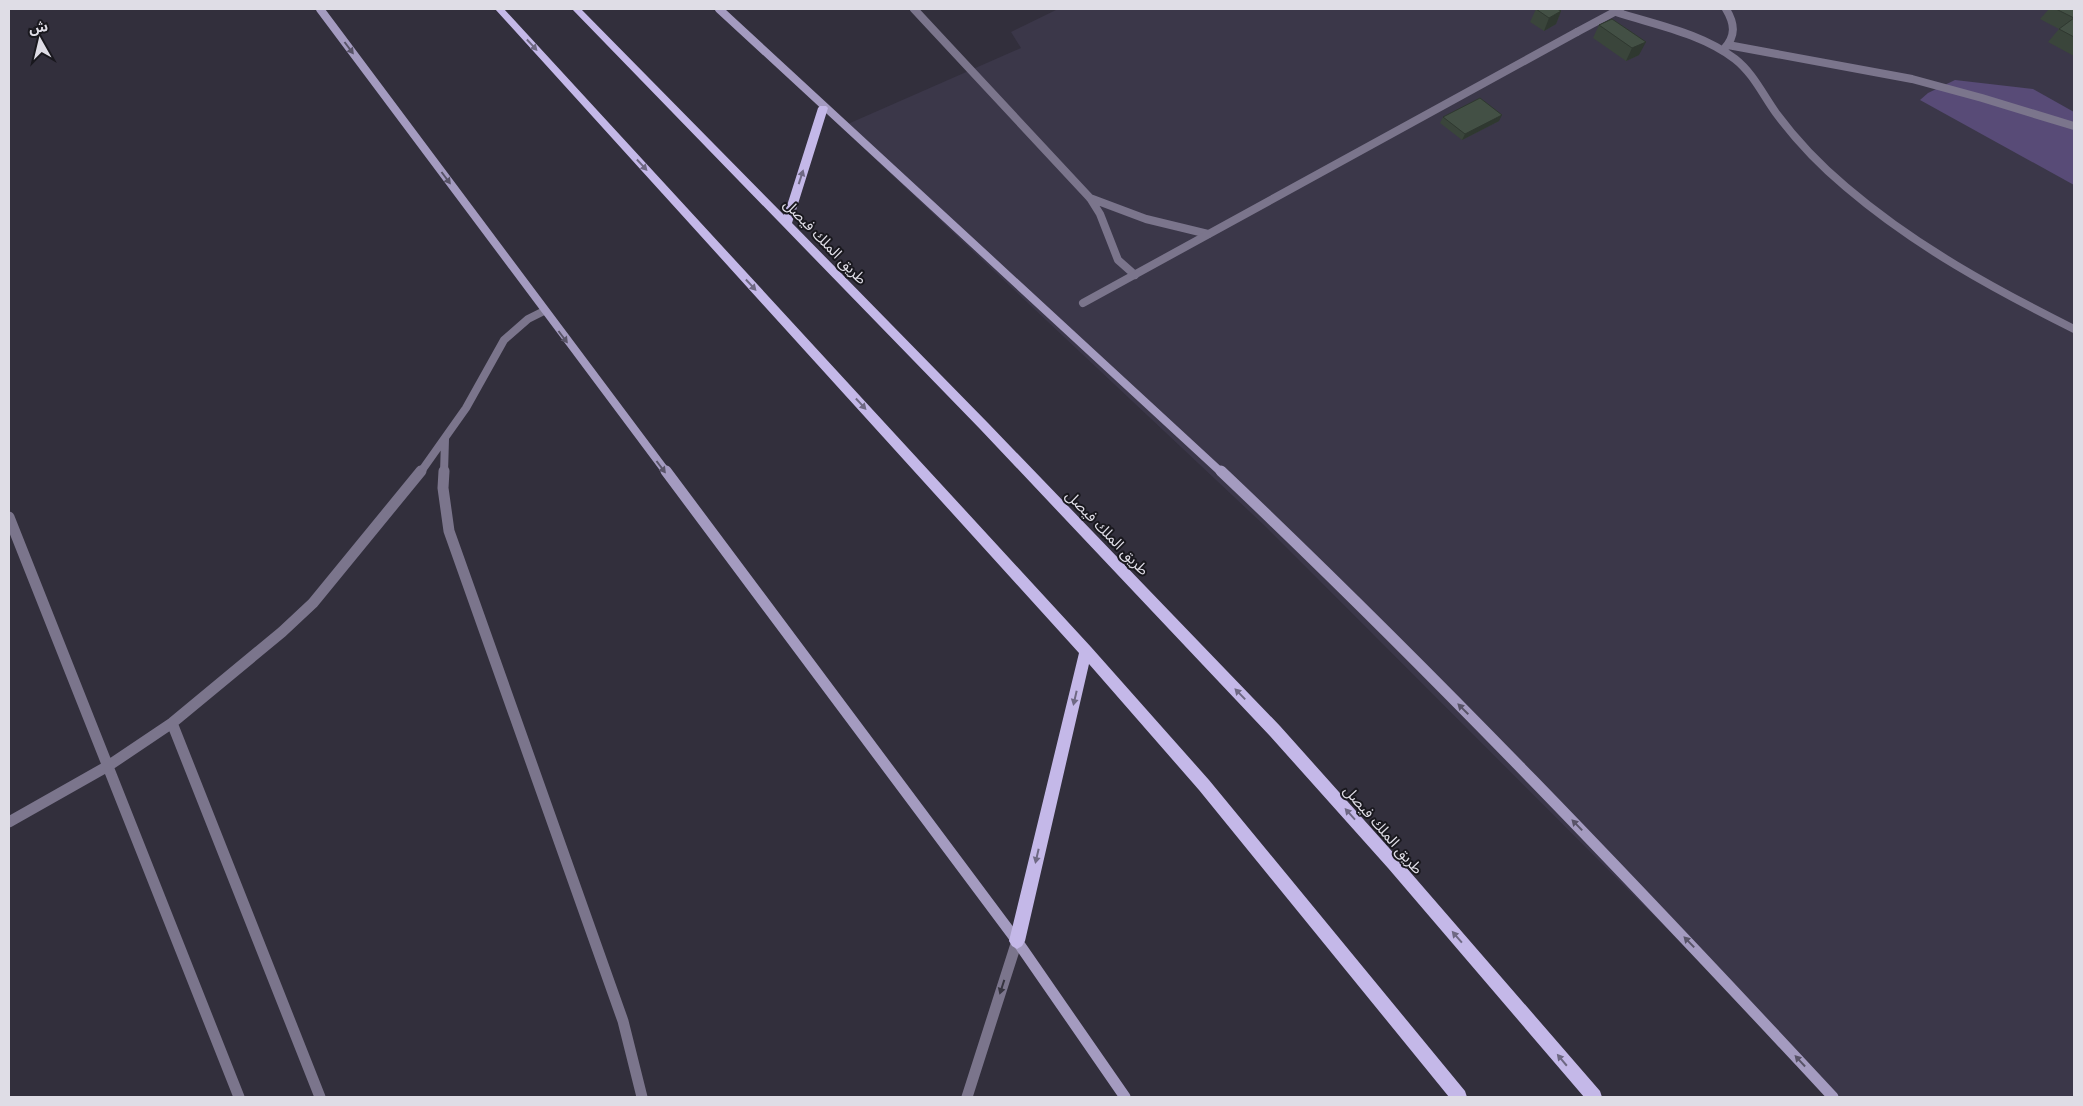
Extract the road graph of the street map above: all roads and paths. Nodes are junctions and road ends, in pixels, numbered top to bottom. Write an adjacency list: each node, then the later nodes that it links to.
1 (320, 9): 16 (street, one-way to 16)
2 (499, 9): 20 (main road, one-way to 20)
3 (576, 9): 12 (main road, طريق الملك فيصل)
4 (719, 9): 9 (street)
5 (914, 9): 11 (street)
6 (1726, 9): 8 (street)
7 (1618, 10): 8 (street); 13 (street)
8 (1725, 48): 10 (street); 17 (street)
9 (824, 108): 12 (main road, one-way to 9); 32 (street, one-way to 9)
10 (2074, 126)
11 (1090, 198): 13 (street); 14 (street)
12 (786, 224): 31 (main road, طريق الملك فيصل, one-way to 12)
13 (1208, 234): 14 (street)
14 (1135, 275): 15 (street)
15 (1083, 303)
16 (544, 311): 18 (street); 24 (street, one-way to 24)
17 (2074, 329)
18 (445, 438): 21 (street); 27 (street)
19 (9, 517): 22 (street)
20 (1086, 651): 24 (main road, one-way to 24); 30 (main road)
21 (172, 723): 22 (street); 26 (street)
22 (108, 766): 23 (street); 25 (street)
23 (9, 822)
24 (1017, 941): 28 (street, one-way to 28); 29 (street)
25 (239, 1097)
26 (320, 1097)
27 (642, 1097)
28 (967, 1097)
29 (1125, 1097)
30 (1459, 1097)
31 (1594, 1097)
32 (1833, 1097)

